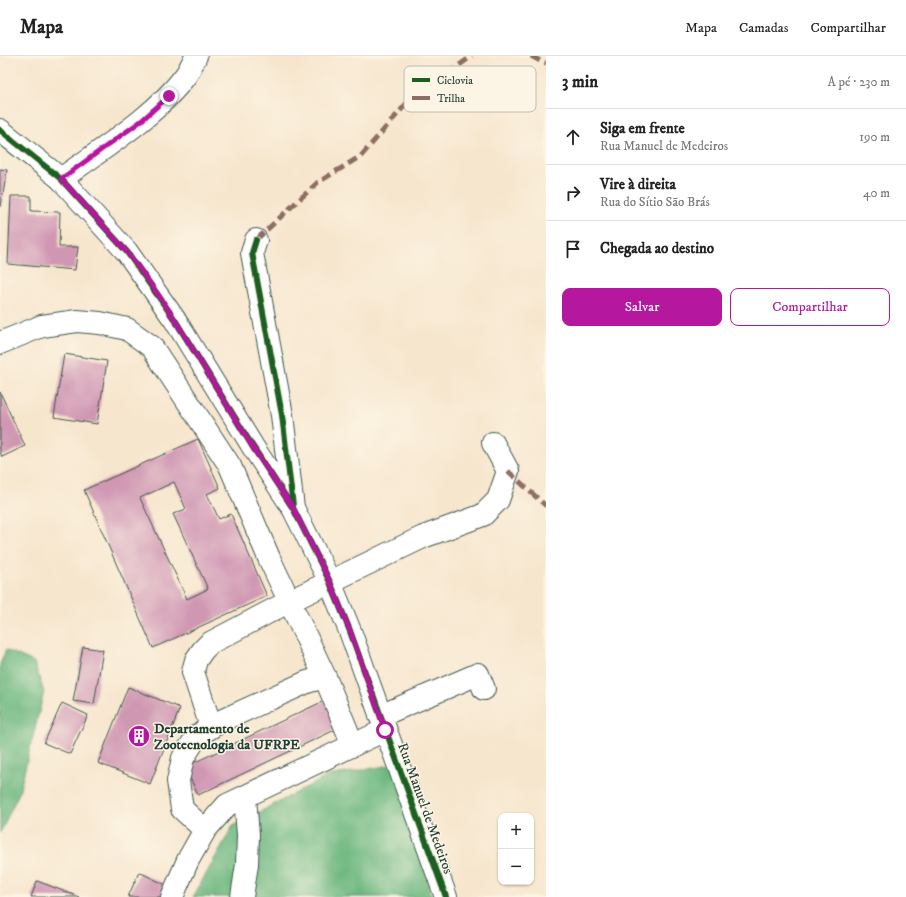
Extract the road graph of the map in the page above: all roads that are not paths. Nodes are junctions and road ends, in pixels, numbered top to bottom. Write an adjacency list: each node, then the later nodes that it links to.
1 (196, 56): 3 (main road)
2 (0, 130): 3 (main road, Rua Manuel de Medeiros)
3 (61, 179): 7 (main road, Rua Manuel de Medeiros)
4 (256, 240): 7 (main road)
5 (0, 343): 9 (main road)
6 (493, 443): 8 (main road)
7 (293, 508): 8 (main road, Rua Manuel de Medeiros)
8 (330, 582): 9 (main road); 12 (main road, Rua Manuel de Medeiros)
9 (290, 601): 10 (main road); 13 (main road)
10 (325, 677): 13 (main road); 14 (main road)
11 (484, 689): 12 (main road)
12 (382, 723): 14 (main road); 19 (main road, Rua Manuel de Medeiros)
13 (211, 727): 16 (main road)
14 (353, 745): 15 (main road)
15 (245, 797): 16 (main road); 18 (main road)
16 (205, 830): 17 (main road)
17 (172, 897)
18 (242, 897)
19 (446, 897)

